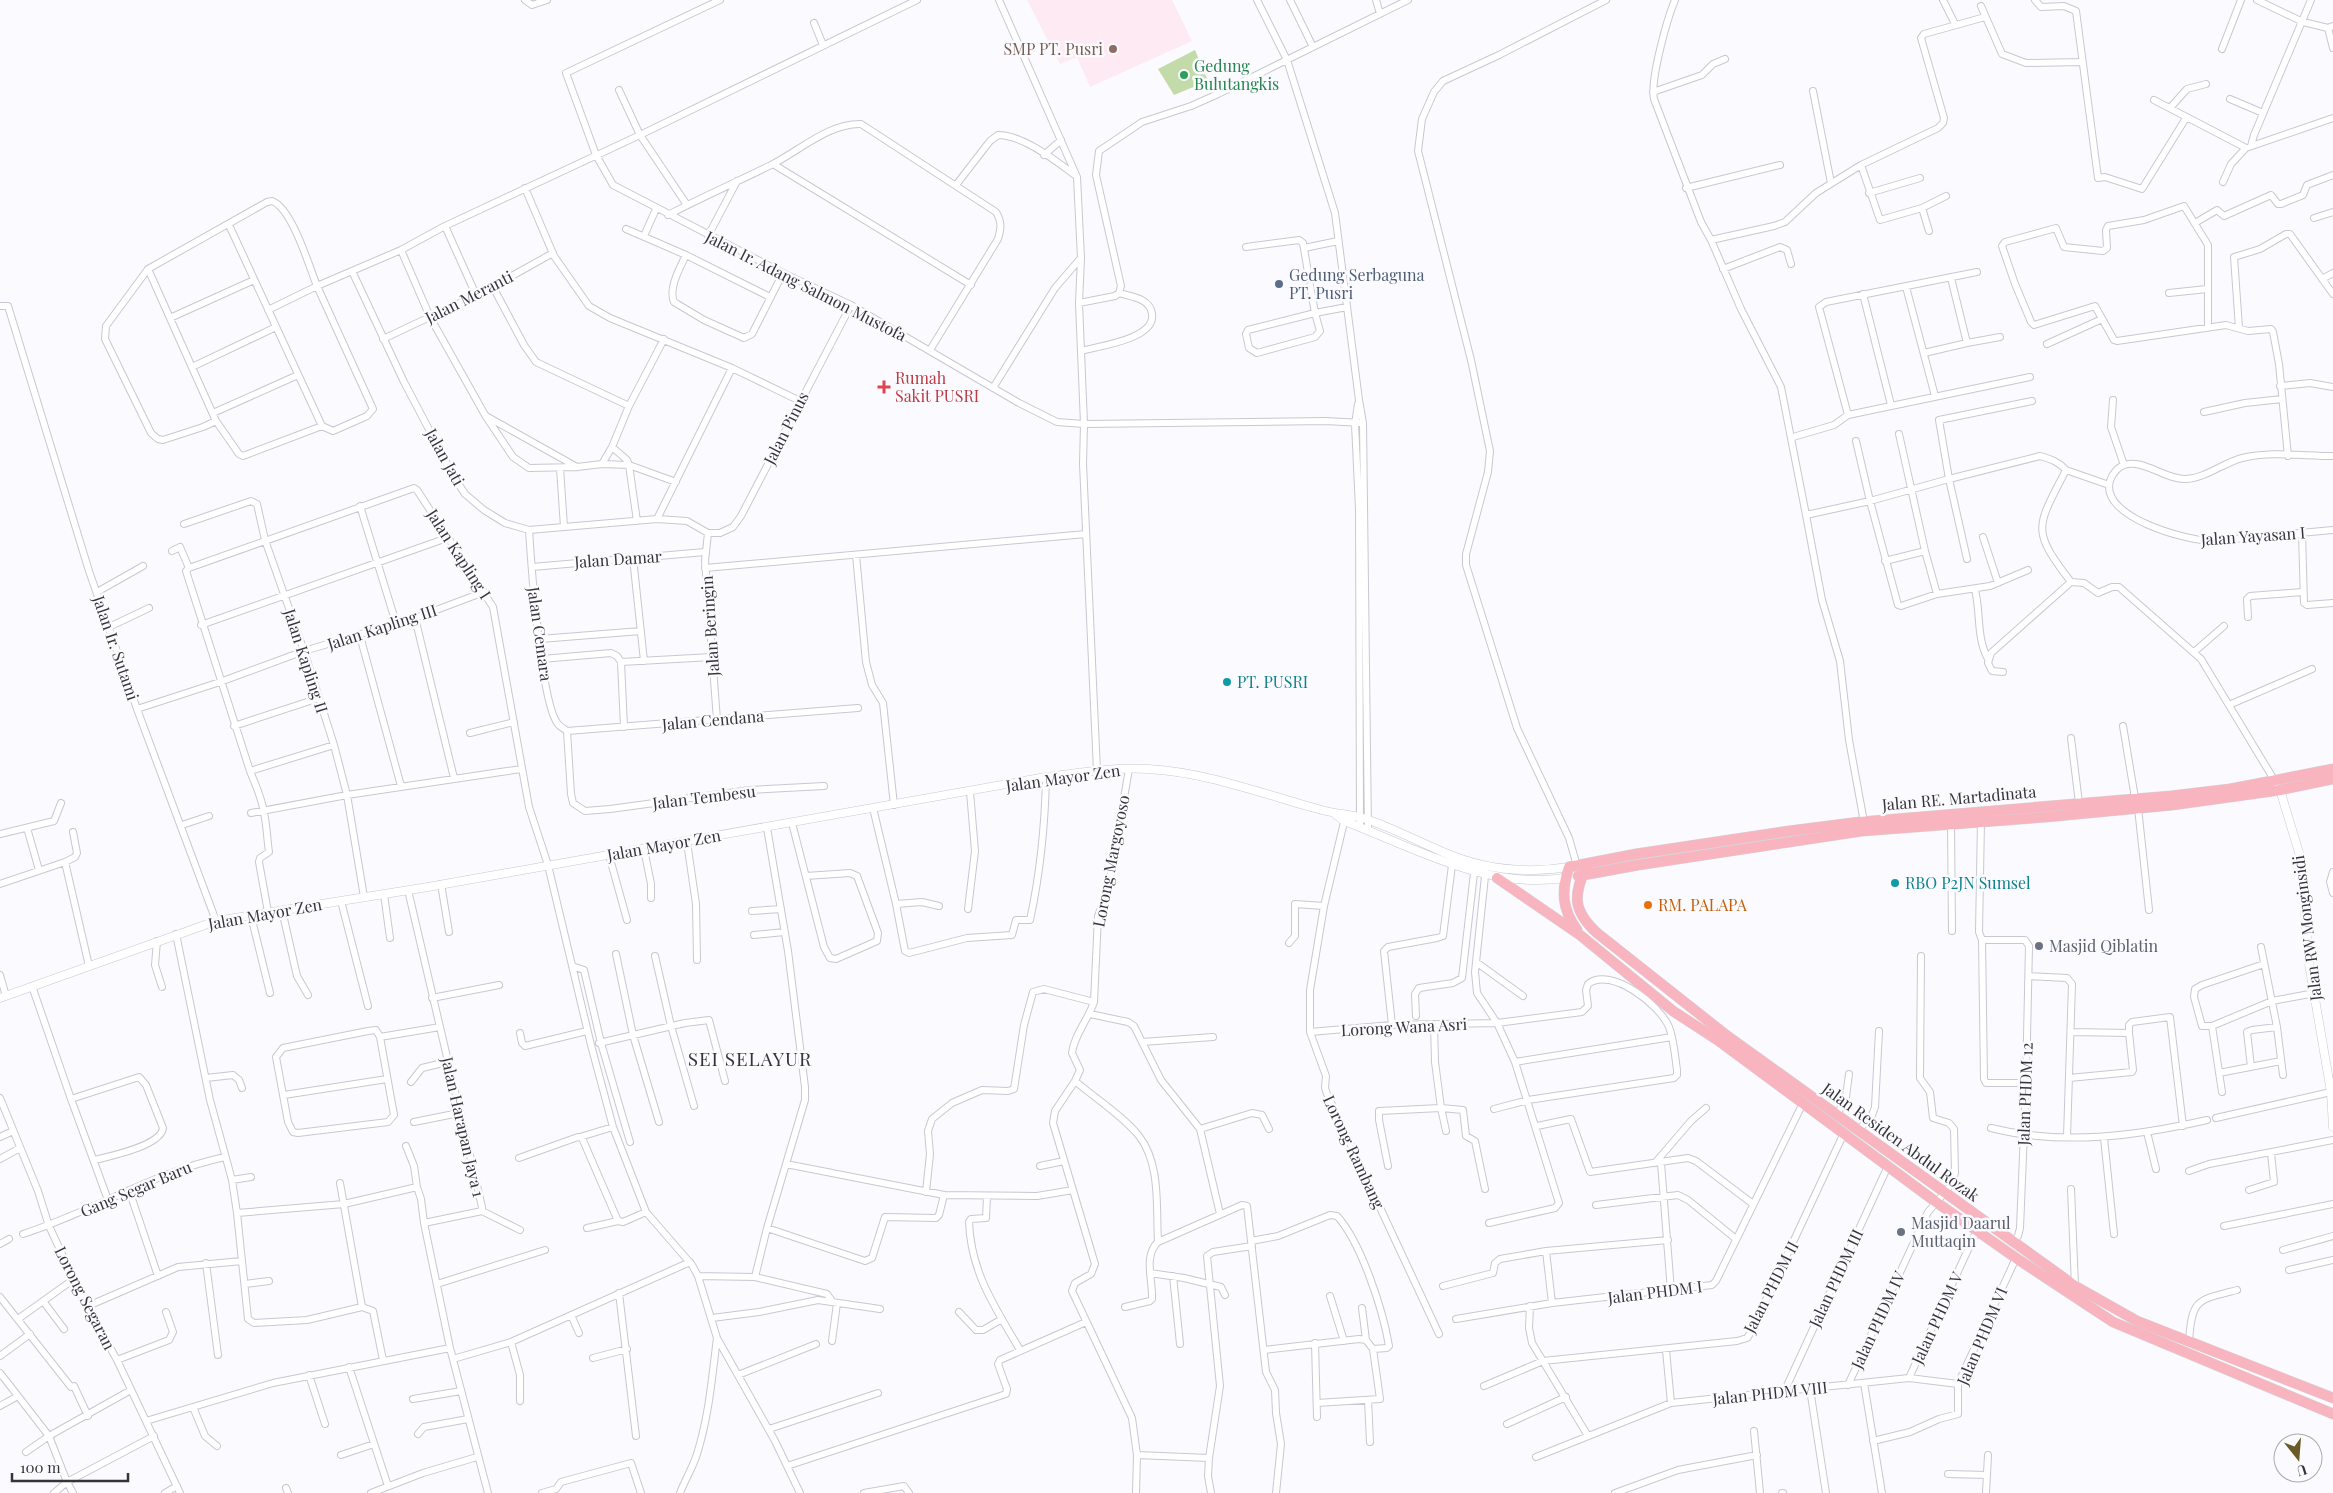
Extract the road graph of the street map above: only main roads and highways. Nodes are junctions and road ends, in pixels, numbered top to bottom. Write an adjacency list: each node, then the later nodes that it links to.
1 (2333, 768): 3 (highway, Jalan RE. Martadinata)
2 (2333, 779): 3 (highway)
3 (2136, 803): 4 (highway, Jalan RE. Martadinata); 4 (highway)
4 (1919, 821): 5 (highway); 5 (highway, Jalan RE. Martadinata)
5 (1759, 841): 6 (highway, Jalan RE. Martadinata); 7 (highway)
6 (1587, 864): 7 (highway, Jalan Residen Abdul Rozak); 9 (highway, Jalan RE. Martadinata)
7 (1582, 876): 9 (highway); 11 (highway, Jalan Residen Abdul Rozak)
8 (1497, 878): 10 (highway, Jalan Residen Abdul Rozak)
9 (1565, 878): 10 (highway)
10 (1580, 935): 12 (highway, Jalan Residen Abdul Rozak)
11 (2333, 1398)
12 (2333, 1414)

